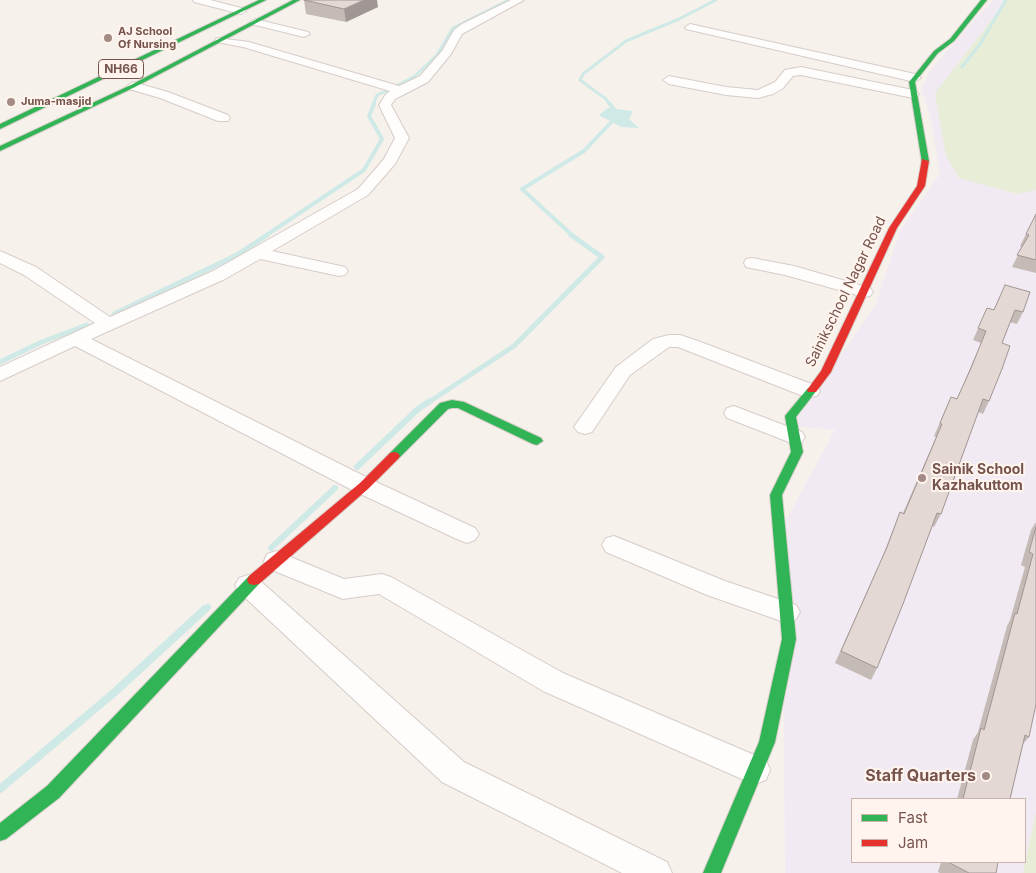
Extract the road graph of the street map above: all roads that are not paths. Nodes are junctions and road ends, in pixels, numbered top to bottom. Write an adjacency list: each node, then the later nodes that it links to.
1 (198, 0): 7 (street)
2 (230, 0): 7 (street)
3 (263, 0): 8 (main road, NH66)
4 (297, 0): 9 (main road)
5 (519, 0): 16 (street)
6 (984, 0): 13 (main road)
7 (218, 5): 8 (street)
8 (241, 11): 19 (main road, NH66)
9 (255, 22): 11 (street); 12 (main road)
10 (690, 27): 13 (street)
11 (304, 34)
12 (221, 40): 15 (main road); 16 (street)
13 (915, 78): 17 (main road, Sainikschool Nagar Road)
14 (669, 80): 17 (street)
15 (133, 86): 18 (street); 20 (main road)
16 (400, 90): 21 (street)
17 (913, 94): 25 (main road, Sainikschool Nagar Road)
18 (223, 118)
19 (0, 127)
20 (0, 149)
21 (257, 253): 24 (street); 26 (street)
22 (0, 256): 26 (street)
23 (752, 263): 25 (street)
24 (339, 271)
25 (864, 292): 29 (main road, Sainikschool Nagar Road)
26 (108, 324): 27 (street)
27 (76, 339): 28 (street); 34 (street)
28 (0, 376)
29 (810, 391): 31 (street); 32 (main road, Sainikschool Nagar Road)
30 (734, 413): 32 (street)
31 (584, 427)
32 (794, 437): 39 (main road, Sainikschool Nagar Road)
33 (537, 441): 34 (main road)
34 (364, 486): 35 (street); 37 (main road)
35 (467, 534)
36 (614, 545): 39 (street)
37 (276, 561): 38 (main road); 40 (street)
38 (248, 585): 41 (main road); 42 (street)
39 (786, 612): 40 (main road, Sainikschool Nagar Road)
40 (755, 770): 43 (main road, Sainikschool Nagar Road)
41 (0, 833)
42 (656, 873)
43 (712, 873)

